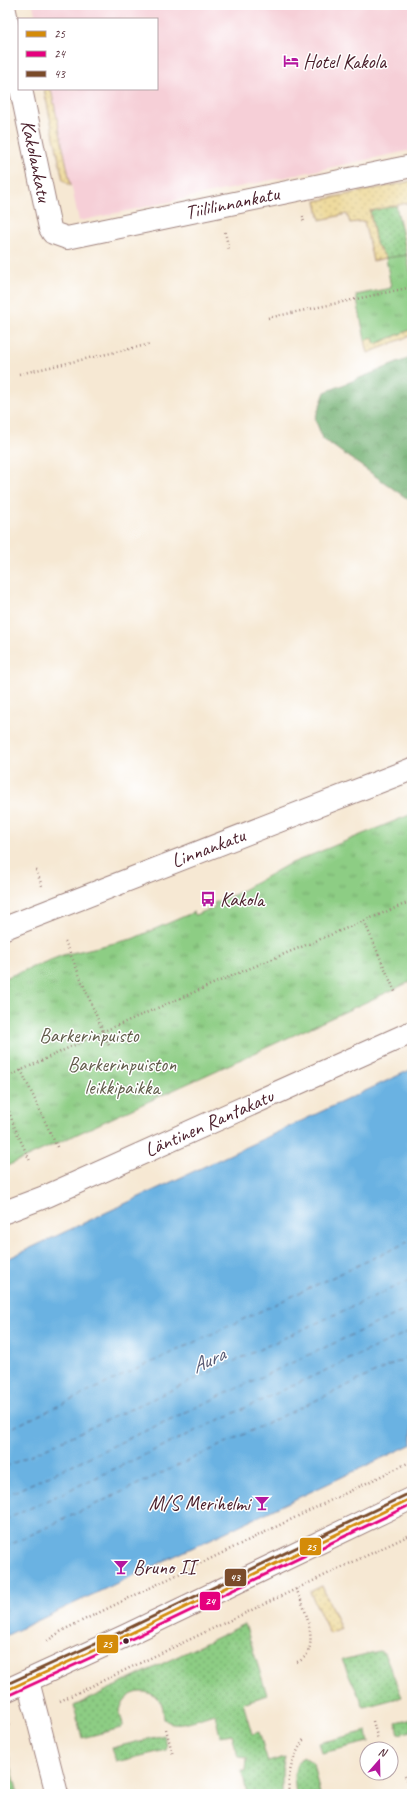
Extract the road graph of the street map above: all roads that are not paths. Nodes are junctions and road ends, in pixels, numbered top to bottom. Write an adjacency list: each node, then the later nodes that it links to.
1 (5, 11): 2 (street)
2 (18, 75)
3 (21, 90): 5 (street, Kakolankatu)
4 (412, 166): 5 (street, Tiililinnankatu)
5 (53, 233)
6 (412, 769): 7 (street, Linnankatu)
7 (5, 928)
8 (412, 1032): 9 (street, Läntinen Rantakatu)
9 (5, 1212)
10 (412, 1498): 11 (street)
11 (28, 1681): 12 (street); 13 (street)
12 (5, 1691)
13 (57, 1794)

